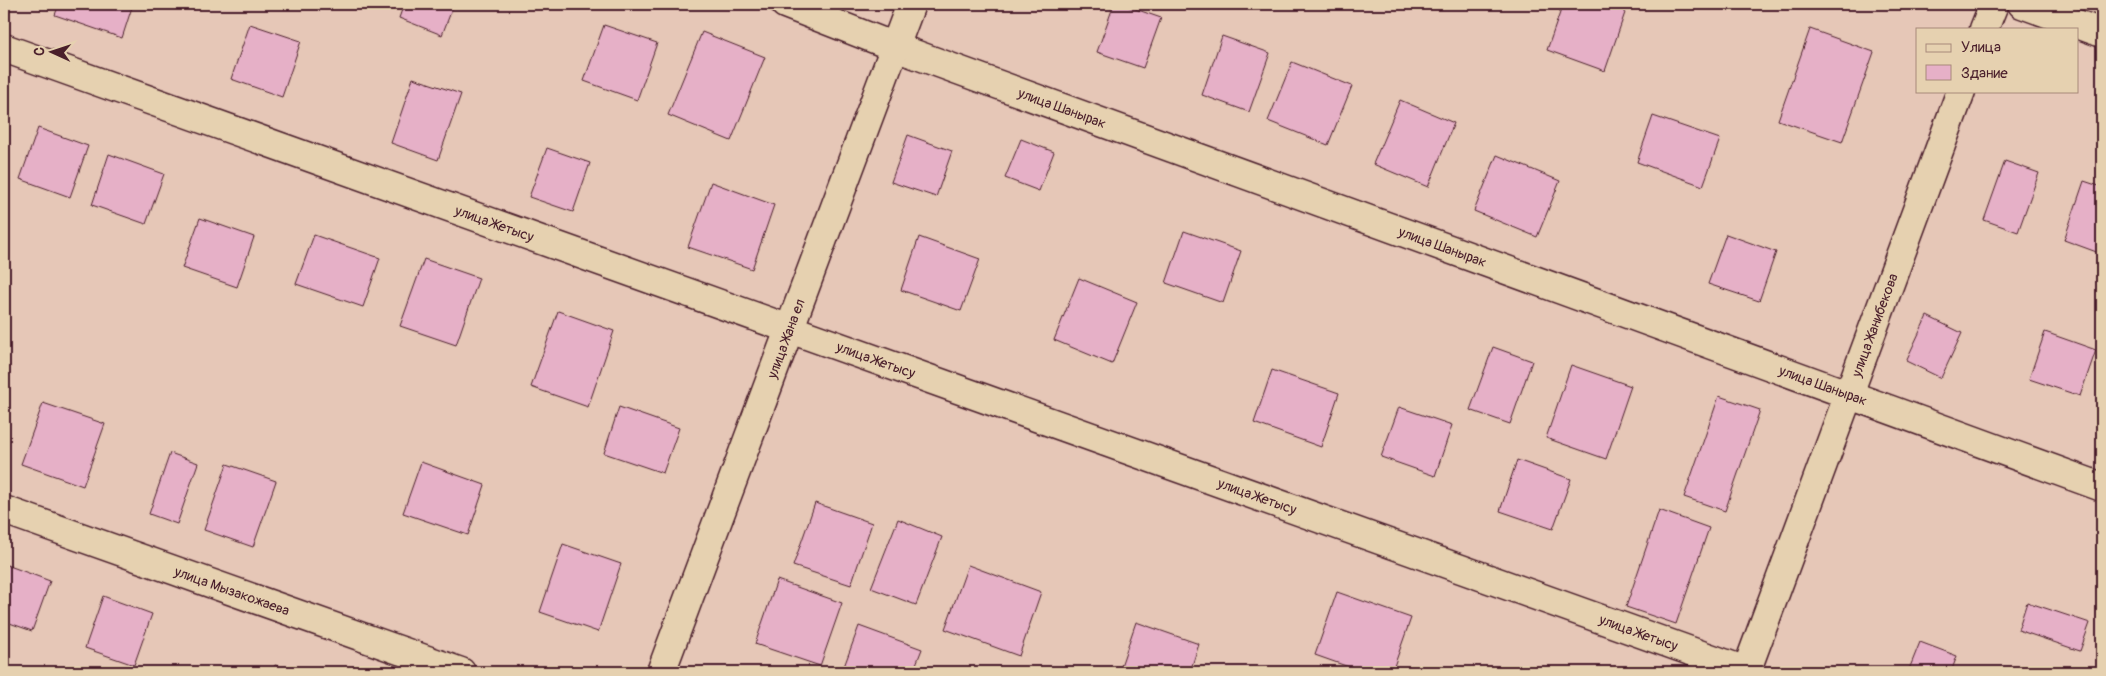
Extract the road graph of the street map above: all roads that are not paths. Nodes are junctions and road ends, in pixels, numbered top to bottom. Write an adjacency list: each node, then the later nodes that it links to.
1 (785, 4): 7 (street, улица Шанырак)
2 (911, 4): 7 (street, улица Жана ел)
3 (1994, 4): 5 (street)
4 (2022, 4): 6 (street)
5 (1984, 28)
6 (2102, 33)
7 (895, 47): 10 (street, улица Жана ел); 11 (street, улица Шанырак)
8 (4, 48): 10 (street, улица Жетысу)
9 (1961, 92): 11 (street, улица Жанибекова)
10 (789, 330): 15 (street, улица Жана ел); 16 (street, улица Жетысу)
11 (1849, 396): 12 (street, улица Шанырак); 16 (street, улица Жанибекова)
12 (2102, 487)
13 (4, 510): 14 (street, улица Мызакожаева)
14 (461, 672)
15 (661, 672)
16 (1747, 672)

